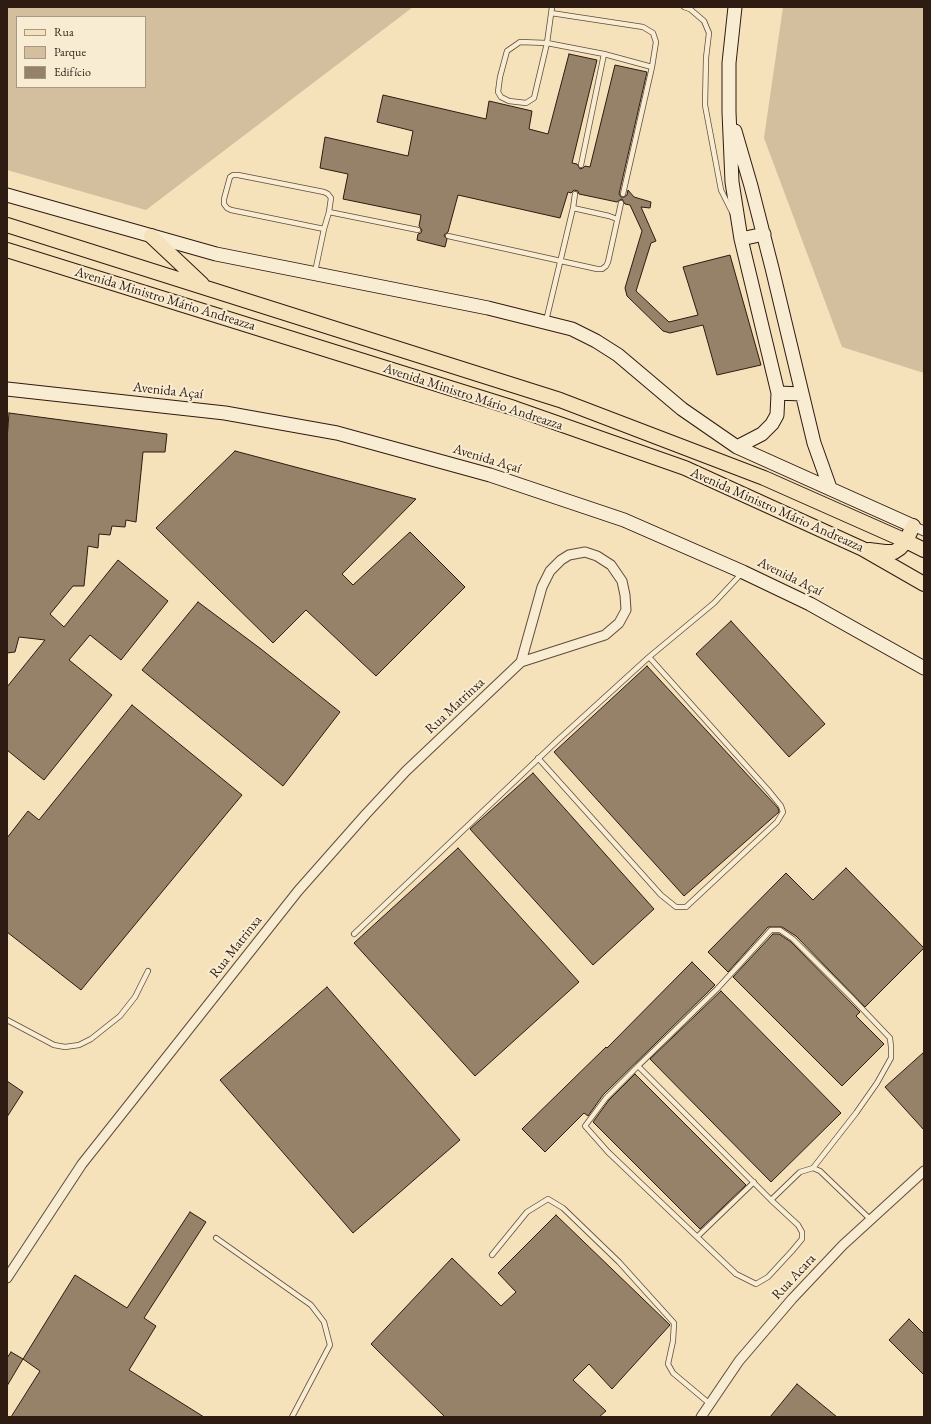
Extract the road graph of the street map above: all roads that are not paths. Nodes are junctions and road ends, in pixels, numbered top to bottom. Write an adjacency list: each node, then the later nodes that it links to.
1 (552, 7): 4 (lane)
2 (684, 7): 17 (lane)
3 (735, 7): 8 (street)
4 (551, 13): 5 (lane); 7 (lane)
5 (547, 43): 5 (lane); 6 (lane)
6 (604, 54): 7 (lane); 9 (lane)
7 (652, 67): 11 (lane)
8 (729, 112): 17 (street); 21 (street)
9 (581, 165)
10 (575, 194): 14 (lane)
11 (623, 194)
12 (7, 195): 22 (street)
13 (621, 203): 16 (lane)
14 (573, 208): 16 (lane); 26 (lane)
15 (329, 212): 19 (lane); 19 (lane); 20 (lane)
16 (617, 219): 26 (lane)
17 (738, 220): 24 (street)
18 (7, 224): 28 (main road, Avenida Ministro Mário Andreazza)
19 (324, 229): 27 (lane)
20 (418, 230)
21 (764, 234): 24 (street); 32 (street)
22 (151, 236): 27 (street); 28 (main road)
23 (448, 236): 26 (lane)
24 (741, 239): 31 (street)
25 (7, 250): 37 (main road, Avenida Ministro Mário Andreazza)
26 (559, 260): 29 (lane)
27 (315, 273): 29 (street)
28 (205, 287): 36 (main road, Avenida Ministro Mário Andreazza)
29 (546, 323): 33 (street)
30 (7, 389): 39 (street, Avenida Açaí)
31 (778, 394): 32 (street); 33 (street)
32 (802, 394): 34 (street)
33 (737, 447): 34 (street)
34 (830, 488): 35 (street)
35 (918, 528): 36 (main road)
36 (906, 541): 37 (main road); 38 (main road, Avenida Ministro Mário Andreazza)
37 (863, 549): 40 (main road, Avenida Ministro Mário Andreazza)
38 (924, 550)
39 (743, 572): 41 (lane); 43 (street, Avenida Açaí)
40 (924, 584)
41 (649, 657): 44 (lane); 44 (lane)
42 (521, 662): 42 (street, Rua Matrinxa); 57 (street, Rua Matrinxa)
43 (924, 668)
44 (538, 758): 45 (lane)
45 (354, 934)
46 (148, 972): 47 (lane)
47 (7, 1020)
48 (638, 1066): 49 (lane); 51 (lane); 54 (lane)
49 (813, 1168): 52 (lane); 53 (lane)
50 (924, 1171): 53 (street, Rua Acara)
51 (754, 1182): 52 (lane); 54 (lane)
52 (771, 1200): 54 (lane)
53 (871, 1220): 58 (street, Rua Acara)
54 (698, 1237)
55 (216, 1238): 59 (lane)
56 (492, 1255): 58 (lane)
57 (7, 1278)
58 (710, 1404): 60 (street, Rua Acara)
59 (292, 1417)
60 (701, 1417)

